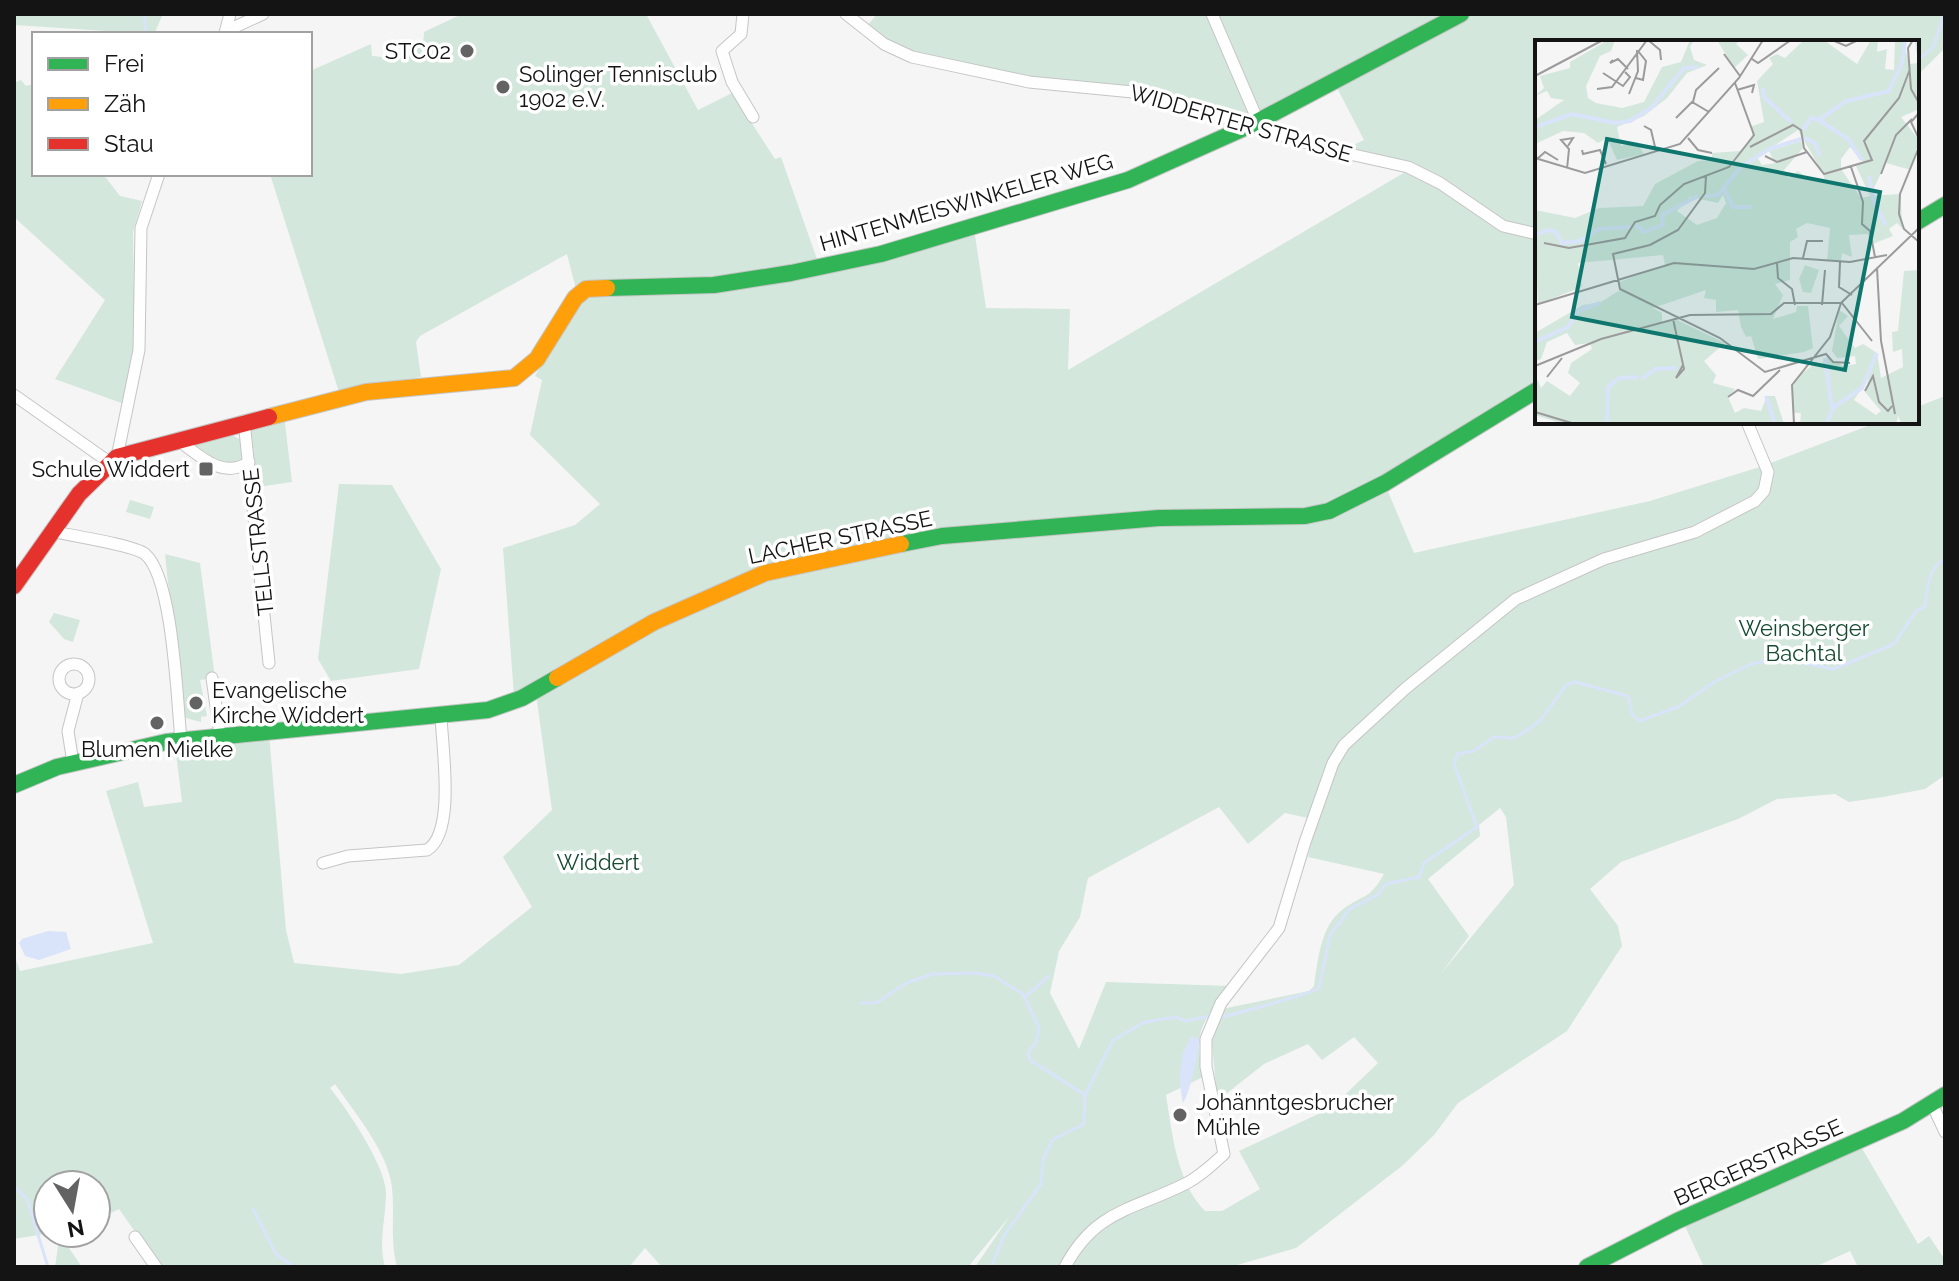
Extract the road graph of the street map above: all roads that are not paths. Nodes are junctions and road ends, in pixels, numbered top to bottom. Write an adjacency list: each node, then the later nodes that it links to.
1 (230, 14): 7 (street)
2 (263, 14): 7 (street)
3 (743, 14): 8 (street)
4 (846, 14): 9 (street, WIDDERTER STRASSE)
5 (1212, 14): 9 (street)
6 (1461, 14): 9 (street, HINTENMEISWINKELER WEG)
7 (225, 32)
8 (753, 117)
9 (1254, 123): 13 (street, WIDDERTER STRASSE); 16 (street, HINTENMEISWINKELER WEG)
10 (158, 176): 19 (street)
11 (1945, 205): 12 (street)
12 (1919, 221)
13 (1535, 233)
14 (1535, 391): 26 (street, LACHER STRASSE)
15 (14, 395): 19 (street)
16 (244, 421): 18 (street, HINTENMEISWINKELER WEG); 20 (street, TELLSTRASSE)
17 (1748, 424): 36 (street)
18 (179, 441): 19 (street, HINTENMEISWINKELER WEG); 20 (street)
19 (113, 459): 21 (street)
20 (249, 462): 23 (street, TELLSTRASSE)
21 (50, 531): 22 (street); 28 (street)
22 (14, 586)
23 (269, 663)
24 (212, 678): 27 (street)
25 (78, 693): 29 (street)
26 (441, 716): 27 (street, LACHER STRASSE); 31 (street)
27 (220, 735): 28 (street, LACHER STRASSE)
28 (181, 740): 29 (street, LACHER STRASSE)
29 (73, 763): 30 (street, LACHER STRASSE)
30 (14, 785)
31 (323, 863)
32 (1938, 1099): 33 (street); 37 (street, BERGERSTRASSE)
33 (1945, 1132)
34 (135, 1237): 35 (street)
35 (156, 1267)
36 (1065, 1267)
37 (1587, 1267)

